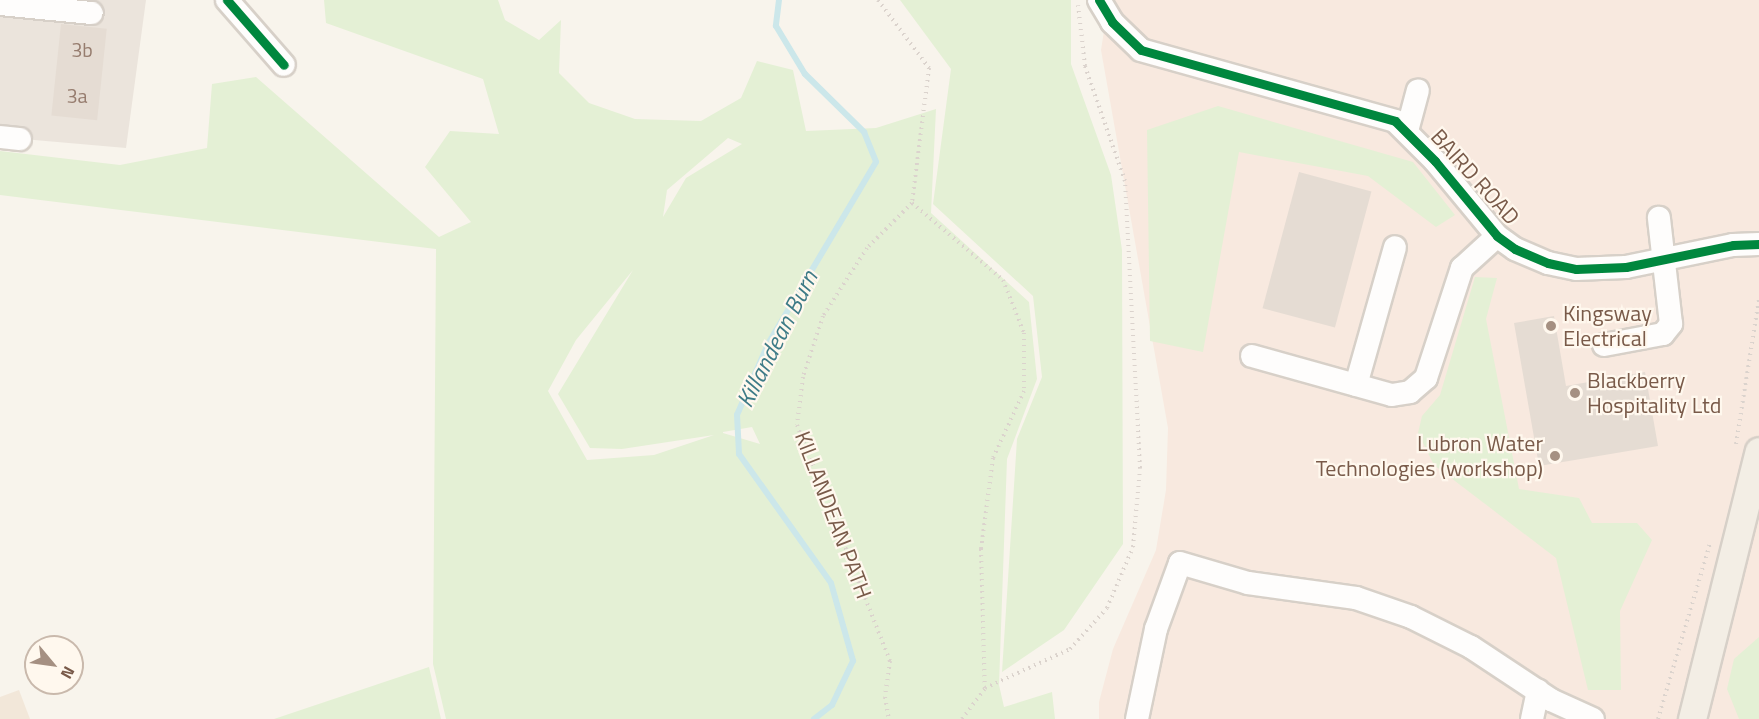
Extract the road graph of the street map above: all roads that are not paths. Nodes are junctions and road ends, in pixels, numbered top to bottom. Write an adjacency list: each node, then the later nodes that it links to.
1 (227, 0): 5 (street)
2 (1099, 0): 7 (street, BAIRD ROAD)
3 (0, 3): 4 (street)
4 (92, 13)
5 (284, 65)
6 (1418, 90): 7 (street)
7 (1407, 131): 9 (street, BAIRD ROAD)
8 (1659, 218): 12 (street)
9 (1497, 236): 12 (street, BAIRD ROAD); 15 (street)
10 (1759, 244): 12 (street, BAIRD ROAD)
11 (1395, 247): 15 (street)
12 (1665, 259): 13 (street)
13 (1604, 345)
14 (1252, 356): 15 (street)
15 (1356, 385)
16 (1748, 449): 21 (main road)
17 (1538, 691): 18 (street); 19 (street); 20 (street)
18 (1137, 719)
19 (1532, 719)
20 (1593, 719)
21 (1692, 719)

